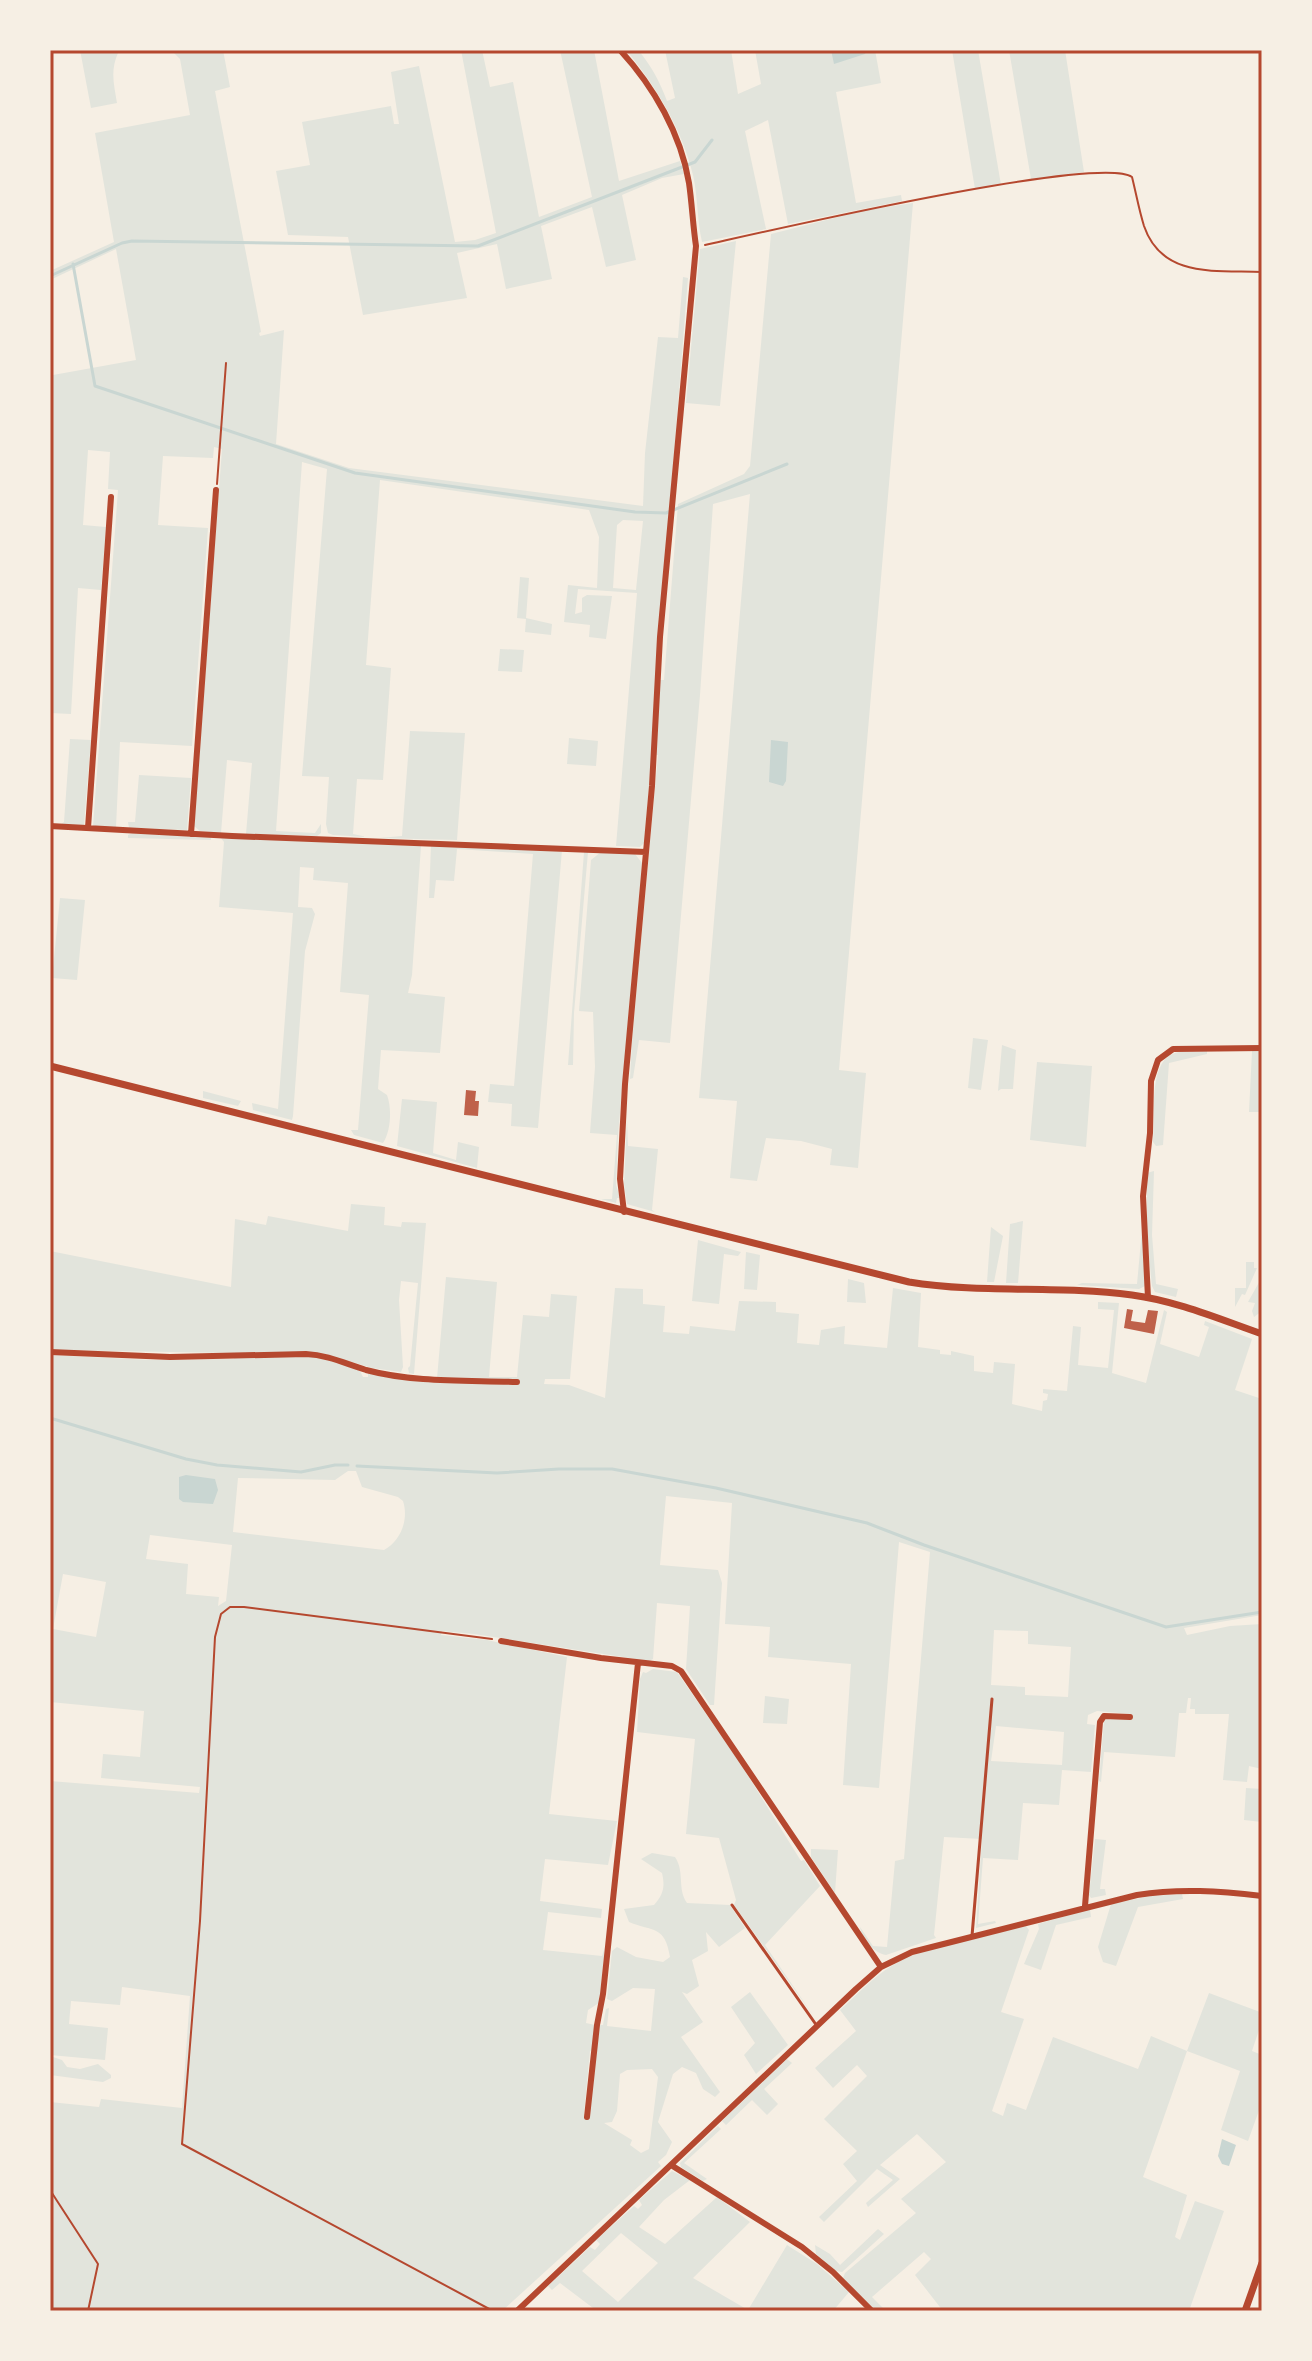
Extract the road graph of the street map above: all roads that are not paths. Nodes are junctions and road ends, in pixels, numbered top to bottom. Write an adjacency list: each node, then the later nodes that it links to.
1 (620, 50): 7 (street)
2 (216, 490): 6 (street)
3 (111, 497): 5 (street)
4 (50, 826): 5 (street)
5 (88, 828): 6 (street)
6 (191, 834): 7 (street)
7 (646, 852): 10 (street)
8 (1262, 1048): 11 (street)
9 (50, 1066): 10 (street)
10 (624, 1212): 11 (street)
11 (1148, 1298): 12 (street)
12 (1262, 1334)
13 (50, 1352): 14 (street)
14 (517, 1382)
15 (501, 1641): 16 (street)
16 (638, 1663): 23 (street); 25 (street)
17 (992, 1699): 22 (lane)
18 (1130, 1717): 21 (street)
19 (1262, 1896): 21 (street)
20 (732, 1905): 24 (lane)
21 (1085, 1906): 22 (street)
22 (972, 1936): 23 (street)
23 (881, 1967): 24 (street)
24 (817, 2026): 26 (street)
25 (587, 2117)
26 (671, 2165): 28 (street); 29 (street)
27 (1262, 2263): 30 (street)
28 (517, 2311)
29 (872, 2311)
30 (1245, 2311)

